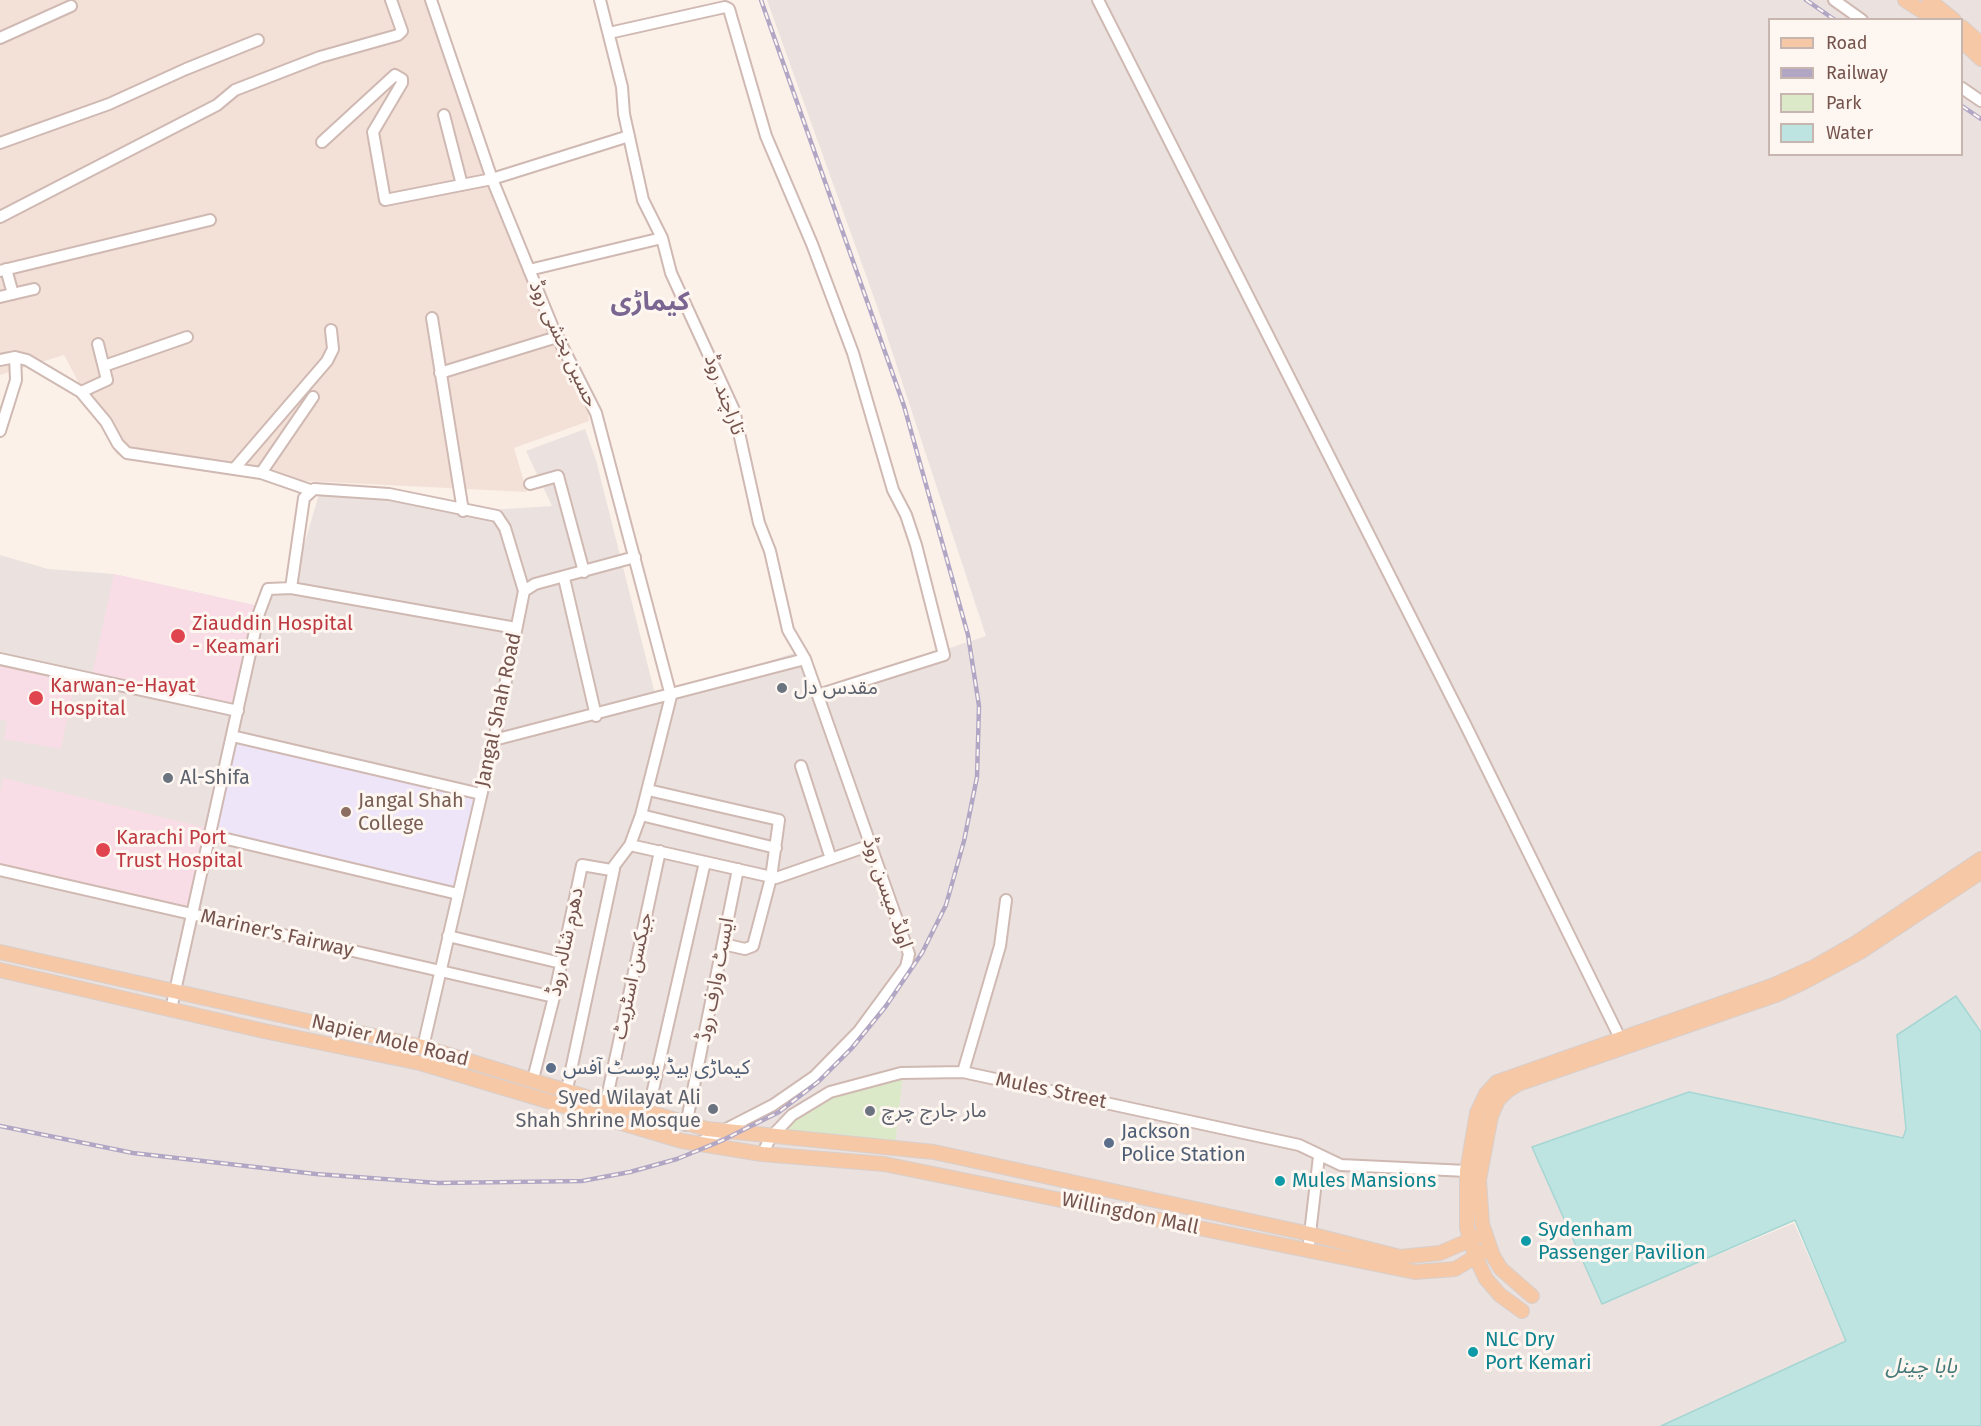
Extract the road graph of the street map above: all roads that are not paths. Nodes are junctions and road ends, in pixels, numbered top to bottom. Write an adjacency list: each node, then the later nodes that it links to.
1 (391, 0): 27 (street)
2 (431, 0): 25 (street, حسین بخشی روڈ)
3 (600, 0): 13 (street, تاراچند روڈ)
4 (1098, 0): 95 (street)
5 (1834, 0): 9 (street)
6 (1905, 0): 10 (main road)
7 (1929, 0): 11 (main road)
8 (71, 6): 14 (street)
9 (1859, 18)
10 (1933, 18)
11 (1952, 18)
12 (1963, 28): 17 (main road)
13 (609, 33): 22 (street, تاراچند روڈ); 60 (street)
14 (0, 38)
15 (258, 40): 24 (street)
16 (1963, 42): 18 (main road)
17 (1981, 44)
18 (1981, 59)
19 (1963, 89): 20 (street)
20 (1981, 101)
21 (444, 116): 26 (street)
22 (628, 136): 25 (street); 29 (street, تاراچند روڈ)
23 (322, 142): 26 (street)
24 (0, 143)
25 (492, 179): 26 (street); 31 (street, حسین بخشی روڈ)
26 (462, 185)
27 (0, 217)
28 (210, 220): 30 (street)
29 (662, 238): 31 (street); 59 (street, تاراچند روڈ)
30 (3, 270): 33 (street)
31 (529, 270): 38 (street, حسین بخشی روڈ)
32 (34, 289): 33 (street)
33 (12, 294): 34 (street)
34 (0, 297)
35 (432, 318): 43 (street)
36 (331, 330): 47 (street)
37 (187, 337): 42 (street)
38 (557, 337): 43 (street); 52 (street, حسین بخشی روڈ)
39 (98, 344): 42 (street)
40 (15, 357): 41 (street); 44 (street); 46 (street)
41 (0, 360)
42 (104, 366): 44 (street)
43 (440, 373): 51 (street)
44 (81, 392): 47 (street)
45 (313, 397): 48 (street)
46 (0, 431)
47 (234, 469): 48 (street)
48 (261, 473): 50 (street)
49 (530, 484): 53 (street)
50 (310, 490): 51 (street); 55 (street)
51 (463, 511): 56 (street)
52 (635, 557): 53 (street); 61 (street, حسین بخشی روڈ)
53 (584, 572): 54 (street)
54 (564, 578): 56 (street); 63 (street)
55 (291, 588): 57 (street); 62 (street)
56 (524, 591): 57 (street, Jangal Shah Road)
57 (516, 628): 65 (street, Jangal Shah Road)
58 (0, 659): 62 (street)
59 (805, 659): 60 (street, اولڈ میسن روڈ); 61 (street)
60 (818, 695): 72 (street, اولڈ میسن روڈ)
61 (671, 696): 63 (street); 67 (street)
62 (238, 711): 64 (street)
63 (596, 716): 65 (street)
64 (232, 736): 68 (street); 70 (street)
65 (494, 741): 68 (street, Jangal Shah Road)
66 (801, 766): 75 (street)
67 (648, 790): 69 (street); 73 (street)
68 (481, 794): 83 (street, Jangal Shah Road)
69 (641, 815): 71 (street); 73 (street)
70 (210, 835): 83 (street); 85 (street)
71 (630, 845): 74 (street); 78 (street)
72 (871, 845): 75 (street); 103 (street, اولڈ میسن روڈ)
73 (776, 848): 82 (street)
74 (660, 851): 77 (street); 100 (street, جیکسن اسٹریٹ)
75 (831, 859): 82 (street)
76 (1981, 859): 95 (main road)
77 (705, 862): 79 (street); 101 (street)
78 (614, 869): 89 (street, دھرم شالہ روڈ); 99 (street)
79 (738, 869): 82 (street); 87 (street, ایسٹ وارف روڈ)
80 (0, 870): 85 (street, Mariner's Fairway)
81 (1981, 872): 110 (main road)
82 (771, 878): 87 (street)
83 (458, 894): 86 (street, Jangal Shah Road)
84 (1006, 900): 97 (street)
85 (192, 915): 91 (street, Mariner's Fairway); 92 (street)
86 (448, 936): 89 (street); 91 (street, Jangal Shah Road)
87 (723, 945): 102 (street, ایسٹ وارف روڈ)
88 (0, 952): 92 (main road, Napier Mole Road)
89 (561, 963): 93 (street, دھرم شالہ روڈ)
90 (0, 970): 94 (main road, Napier Mole Road)
91 (440, 972): 93 (street, Mariner's Fairway); 96 (street, Jangal Shah Road)
92 (176, 990): 94 (street); 96 (main road, Napier Mole Road)
93 (554, 998): 98 (street, دھرم شالہ روڈ)
94 (171, 1009): 105 (main road, Napier Mole Road)
95 (1620, 1038): 108 (main road)
96 (423, 1047): 98 (main road, Napier Mole Road)
97 (963, 1072): 104 (street, Mules Street); 107 (street, Mules Street)
98 (533, 1079): 99 (main road, Napier Mole Road)
99 (567, 1089): 100 (main road, Napier Mole Road)
100 (606, 1102): 101 (main road, Napier Mole Road)
101 (648, 1112): 102 (main road, Napier Mole Road)
102 (686, 1125): 103 (main road, Napier Mole Road)
103 (725, 1130): 104 (main road, Napier Mole Road); 105 (street, اولڈ میسن روڈ)
104 (774, 1138): 106 (street, Mules Street); 109 (main road, Willingdon Mall)
105 (699, 1143): 106 (main road, Napier Mole Road)
106 (762, 1154): 113 (main road, Willingdon Mall)
107 (1319, 1156): 108 (street, Mules Street); 109 (street)
108 (1467, 1171): 111 (main road)
109 (1310, 1234): 111 (main road, Willingdon Mall); 113 (street)
110 (1485, 1234): 111 (main road, Willingdon Mall); 112 (main road)
111 (1469, 1240): 114 (main road)
112 (1490, 1248): 114 (main road, Willingdon Mall); 115 (main road)
113 (1308, 1251): 114 (main road, Willingdon Mall)
114 (1475, 1256): 116 (main road)
115 (1532, 1296)
116 (1522, 1311)

